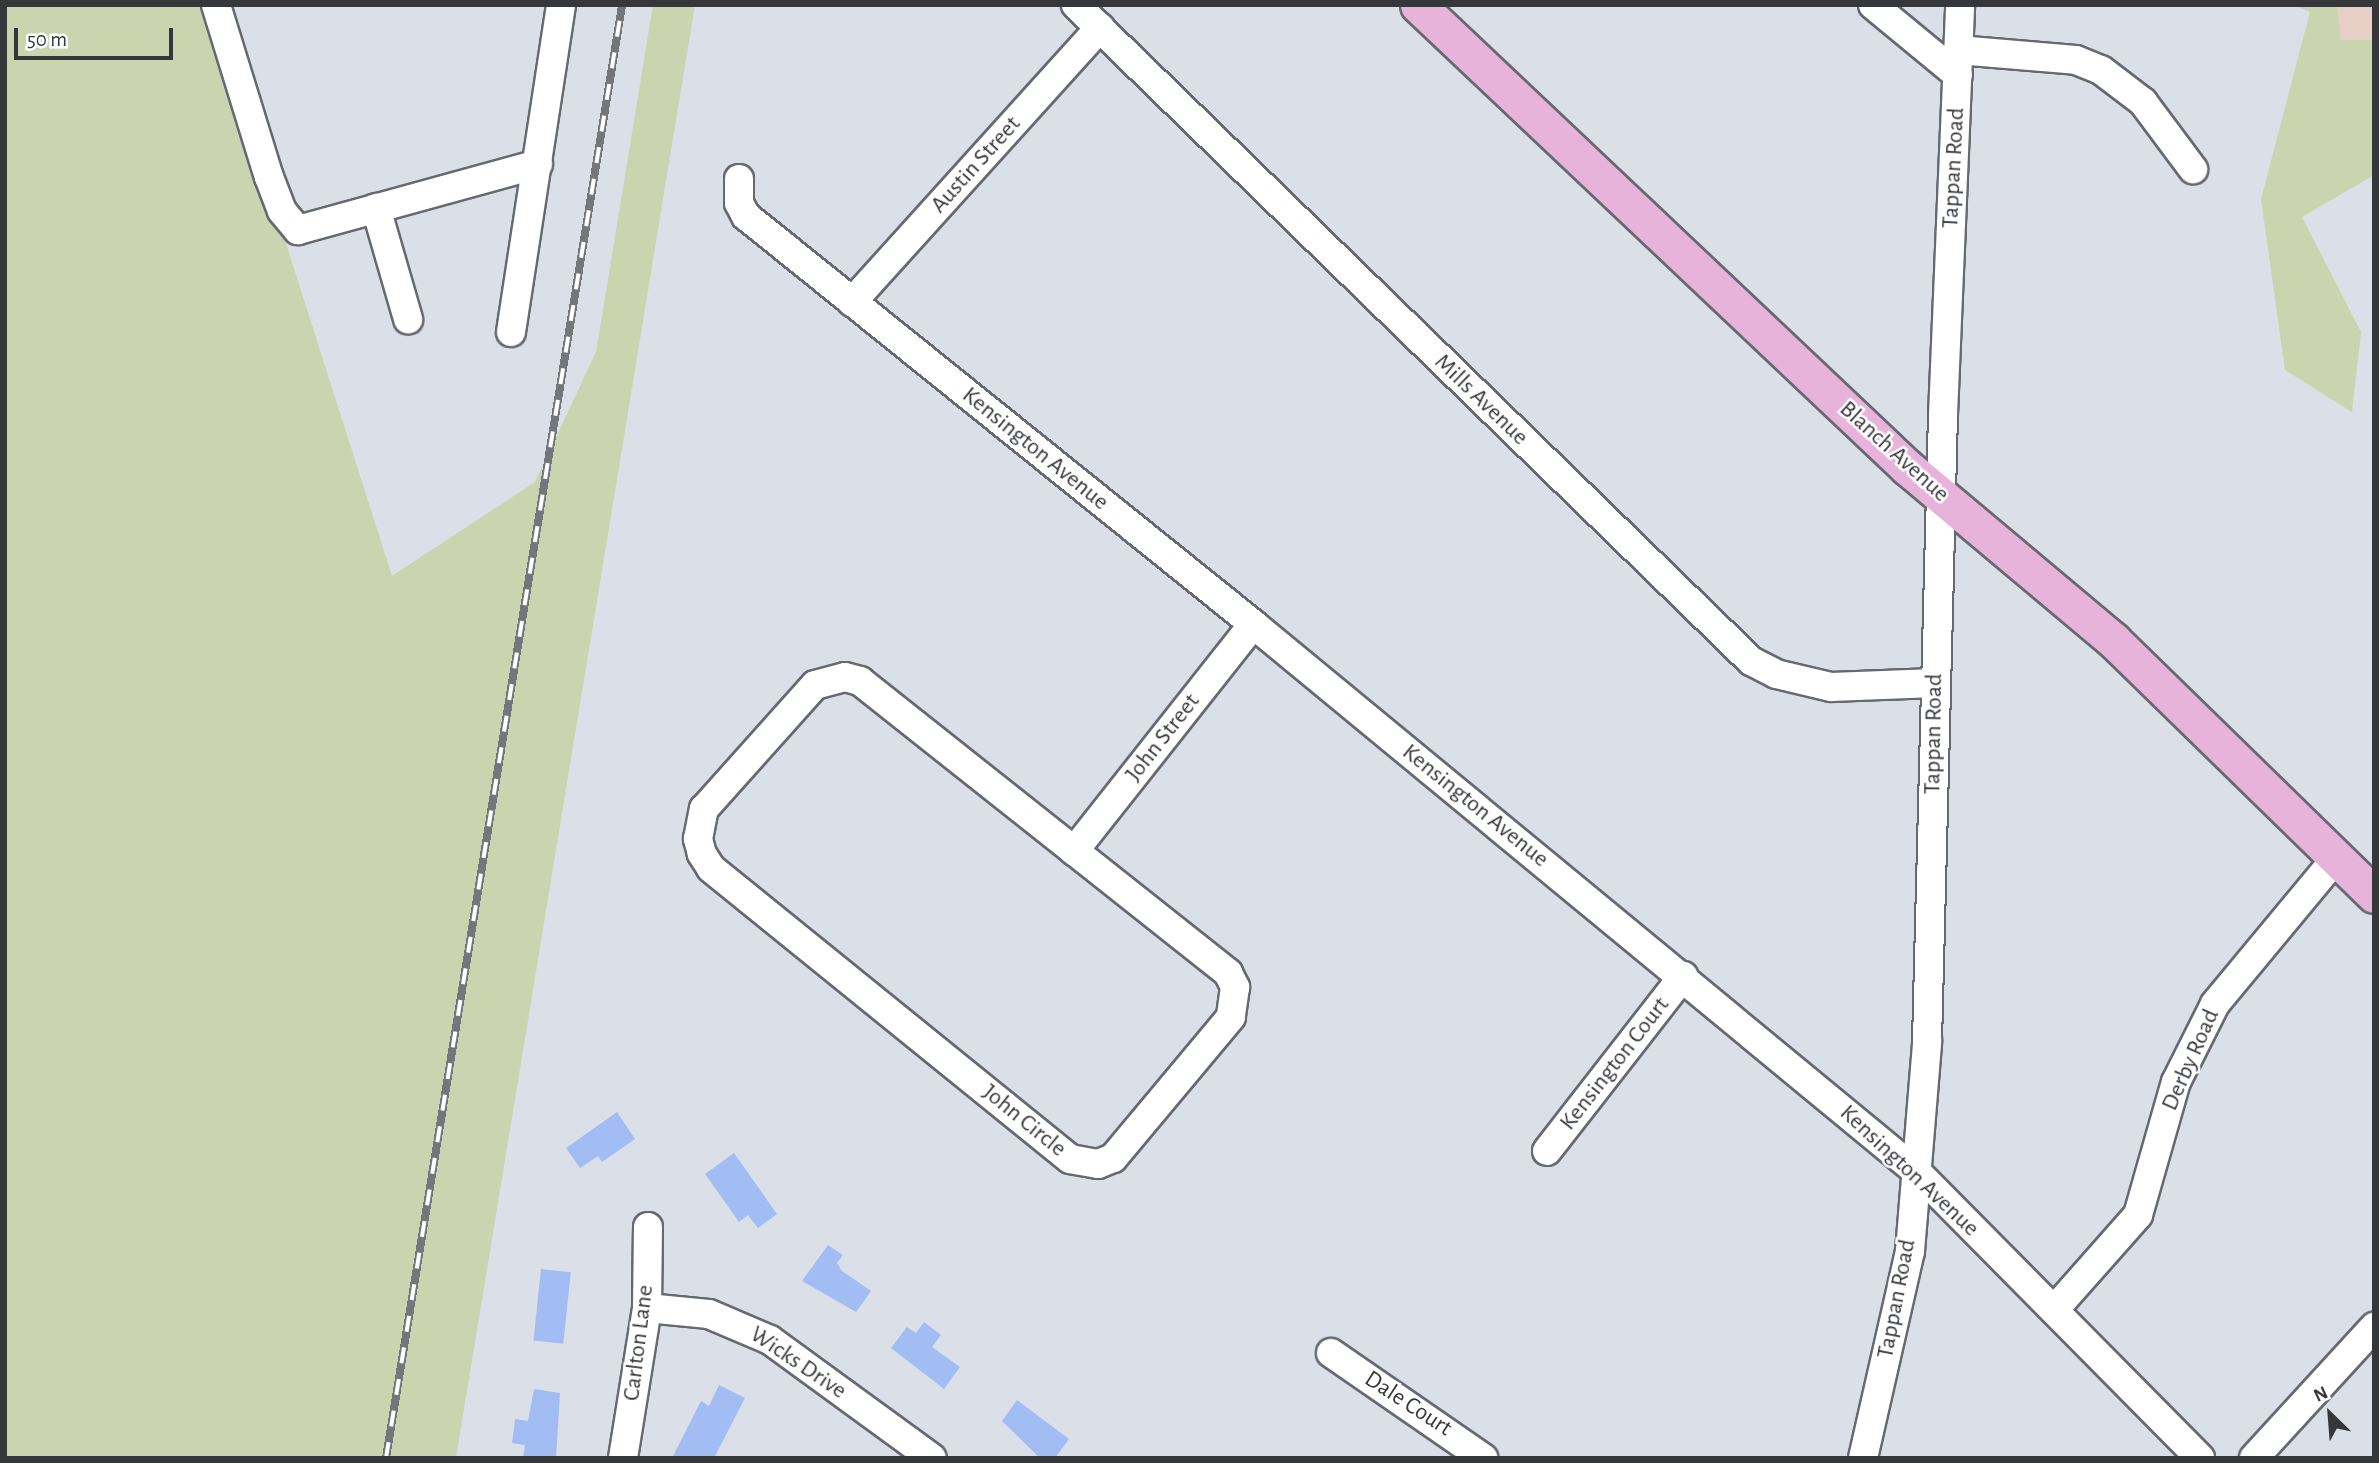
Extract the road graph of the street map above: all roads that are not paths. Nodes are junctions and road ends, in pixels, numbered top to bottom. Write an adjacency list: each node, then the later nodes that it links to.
1 (216, 5): 12 (street)
2 (561, 5): 9 (street)
3 (1076, 5): 7 (street, Mills Avenue)
4 (1418, 5): 16 (main road, Blanch Avenue)
5 (1872, 5): 8 (street)
6 (1960, 5): 8 (street, Tappan Road)
7 (1100, 27): 13 (street, Austin Street); 18 (street, Mills Avenue)
8 (1958, 63): 10 (street); 16 (street, Tappan Road)
9 (538, 164): 12 (street); 15 (street)
10 (2193, 169)
11 (739, 179): 13 (street, Kensington Avenue)
12 (376, 208): 14 (street)
13 (852, 302): 17 (street, Kensington Avenue)
14 (408, 319)
15 (511, 332)
16 (1941, 495): 18 (street, Tappan Road); 20 (main road, Blanch Avenue)
17 (1252, 624): 19 (street, John Street); 22 (street, Kensington Avenue)
18 (1936, 683): 24 (street, Tappan Road)
19 (1074, 851): 19 (street, John Circle)
20 (2336, 858): 21 (main road, Blanch Avenue); 27 (street, Derby Road)
21 (2374, 895)
22 (1683, 976): 23 (street, Kensington Court); 24 (street, Kensington Avenue)
23 (1547, 1151)
24 (1916, 1171): 27 (street, Kensington Avenue); 33 (street, Tappan Road)
25 (648, 1227): 26 (street, Carlton Lane)
26 (647, 1308): 30 (street, Carlton Lane); 31 (street, Wicks Drive)
27 (2054, 1310): 34 (street, Kensington Avenue)
28 (2374, 1327): 35 (street)
29 (1331, 1353): 32 (street, Dale Court)
30 (623, 1458)
31 (932, 1458)
32 (1483, 1458)
33 (1863, 1458)
34 (2200, 1458)
35 (2254, 1458)

